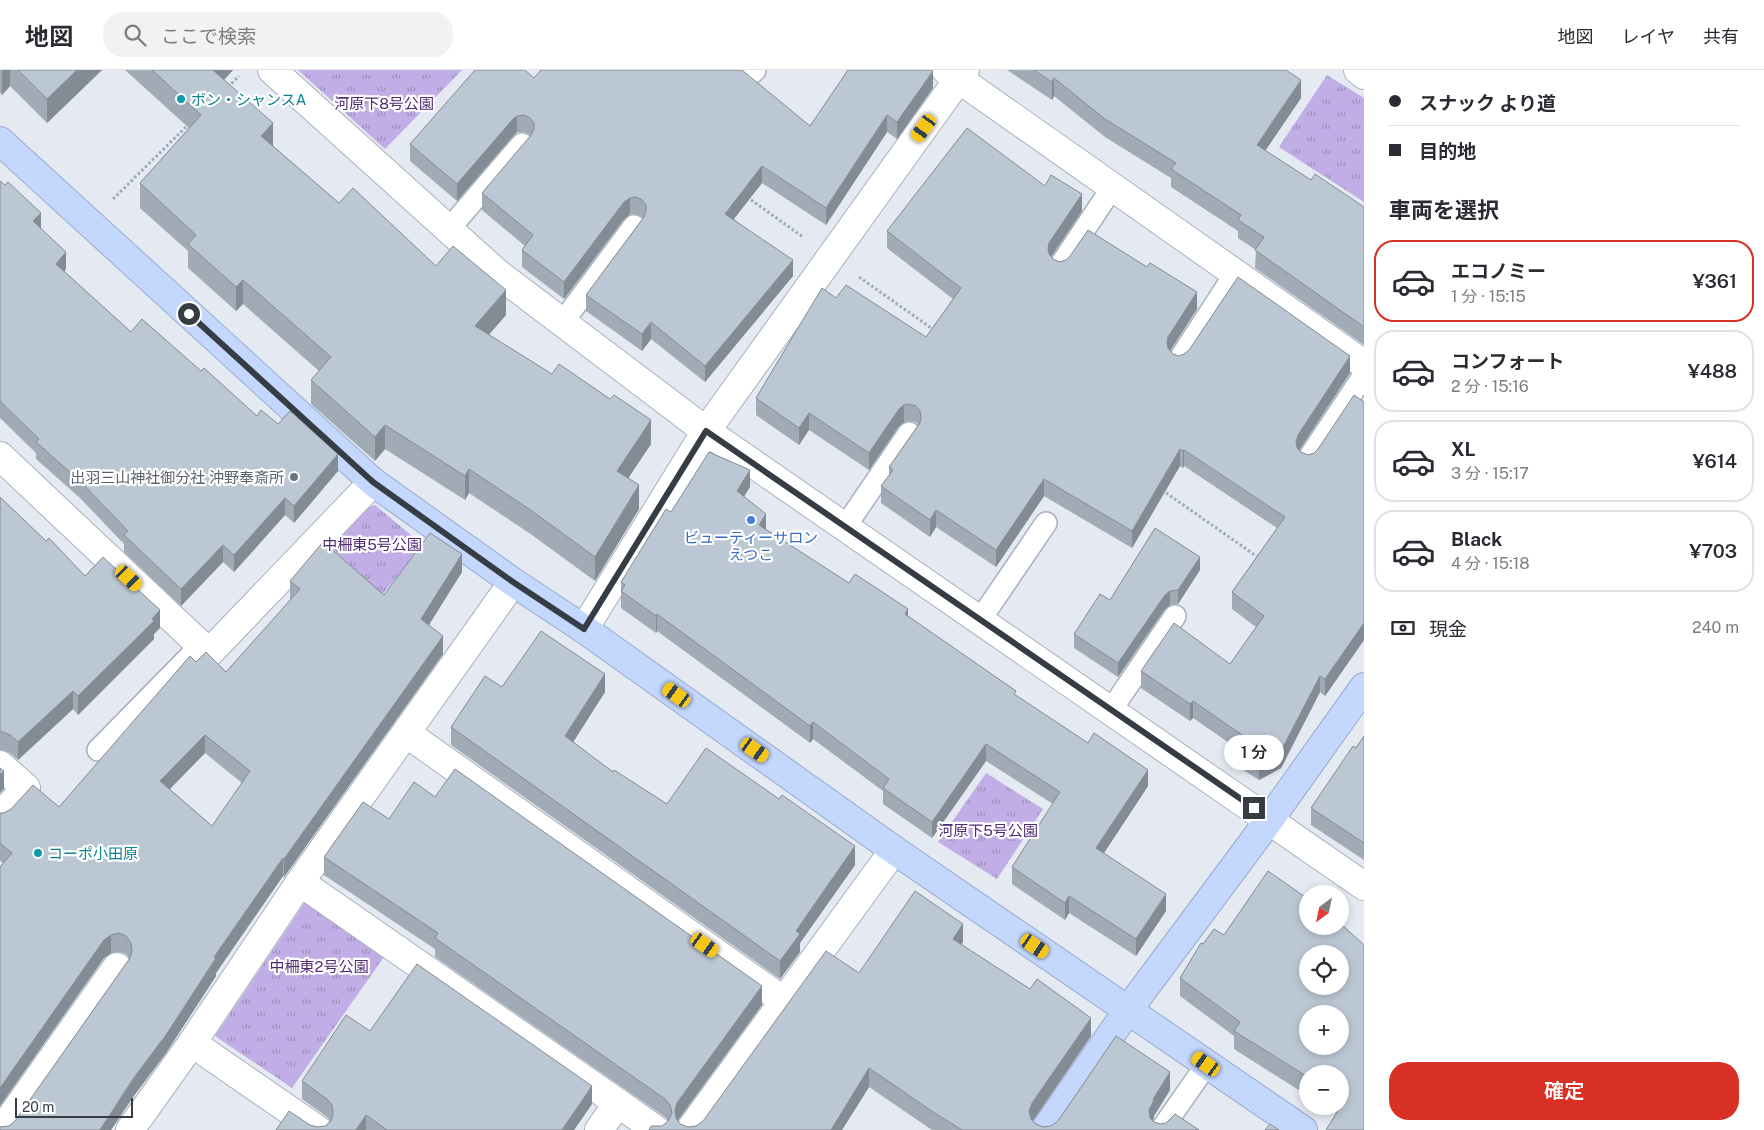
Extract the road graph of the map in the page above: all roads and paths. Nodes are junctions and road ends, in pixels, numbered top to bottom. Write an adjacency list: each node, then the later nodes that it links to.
1 (245, 70): 6 (path)
2 (272, 70): 14 (street)
3 (1358, 70): 5 (street)
4 (956, 73): 10 (street); 15 (street)
5 (1364, 75)
6 (224, 90)
7 (190, 124): 12 (path)
8 (0, 141): 12 (street)
9 (522, 144): 14 (lane)
10 (1112, 188): 16 (lane); 17 (street)
11 (744, 195): 15 (path)
12 (89, 223): 27 (street)
13 (634, 226): 18 (lane)
14 (449, 229): 18 (street)
15 (831, 257): 19 (path); 23 (street)
16 (1060, 266)
17 (1235, 274): 20 (lane); 21 (street)
18 (562, 322): 23 (street)
19 (936, 331)
20 (1179, 360)
21 (1364, 364)
22 (1364, 375): 26 (lane)
23 (706, 431): 30 (street); 35 (street)
24 (909, 433): 30 (lane)
25 (0, 456): 36 (street)
26 (1308, 459)
27 (373, 482): 32 (street); 36 (street)
28 (1154, 484): 31 (path)
29 (1046, 523): 34 (lane)
30 (845, 527): 34 (street)
31 (1259, 558)
32 (513, 582): 35 (street); 39 (street)
33 (1175, 616): 38 (lane)
34 (980, 620): 38 (street)
35 (584, 629): 44 (street)
36 (201, 645): 40 (lane)
37 (1364, 687): 43 (street)
38 (1112, 710): 43 (street)
39 (406, 733): 45 (street); 48 (street)
40 (98, 750)
41 (0, 765): 42 (street)
42 (0, 816)
43 (1270, 819): 46 (street); 49 (street)
44 (894, 850): 48 (street); 49 (street)
45 (300, 882): 50 (street); 52 (street)
46 (1364, 886)
47 (118, 967): 53 (street)
48 (784, 1001): 58 (street)
49 (1128, 1010): 51 (street); 59 (street)
50 (192, 1042): 54 (street); 55 (street)
51 (1206, 1064): 60 (lane); 61 (street)
52 (618, 1103): 56 (street); 57 (street)
53 (2, 1130)
54 (130, 1130)
55 (318, 1130)
56 (599, 1130)
57 (656, 1130)
58 (690, 1130)
59 (1045, 1130)
60 (1161, 1130)
61 (1303, 1130)

